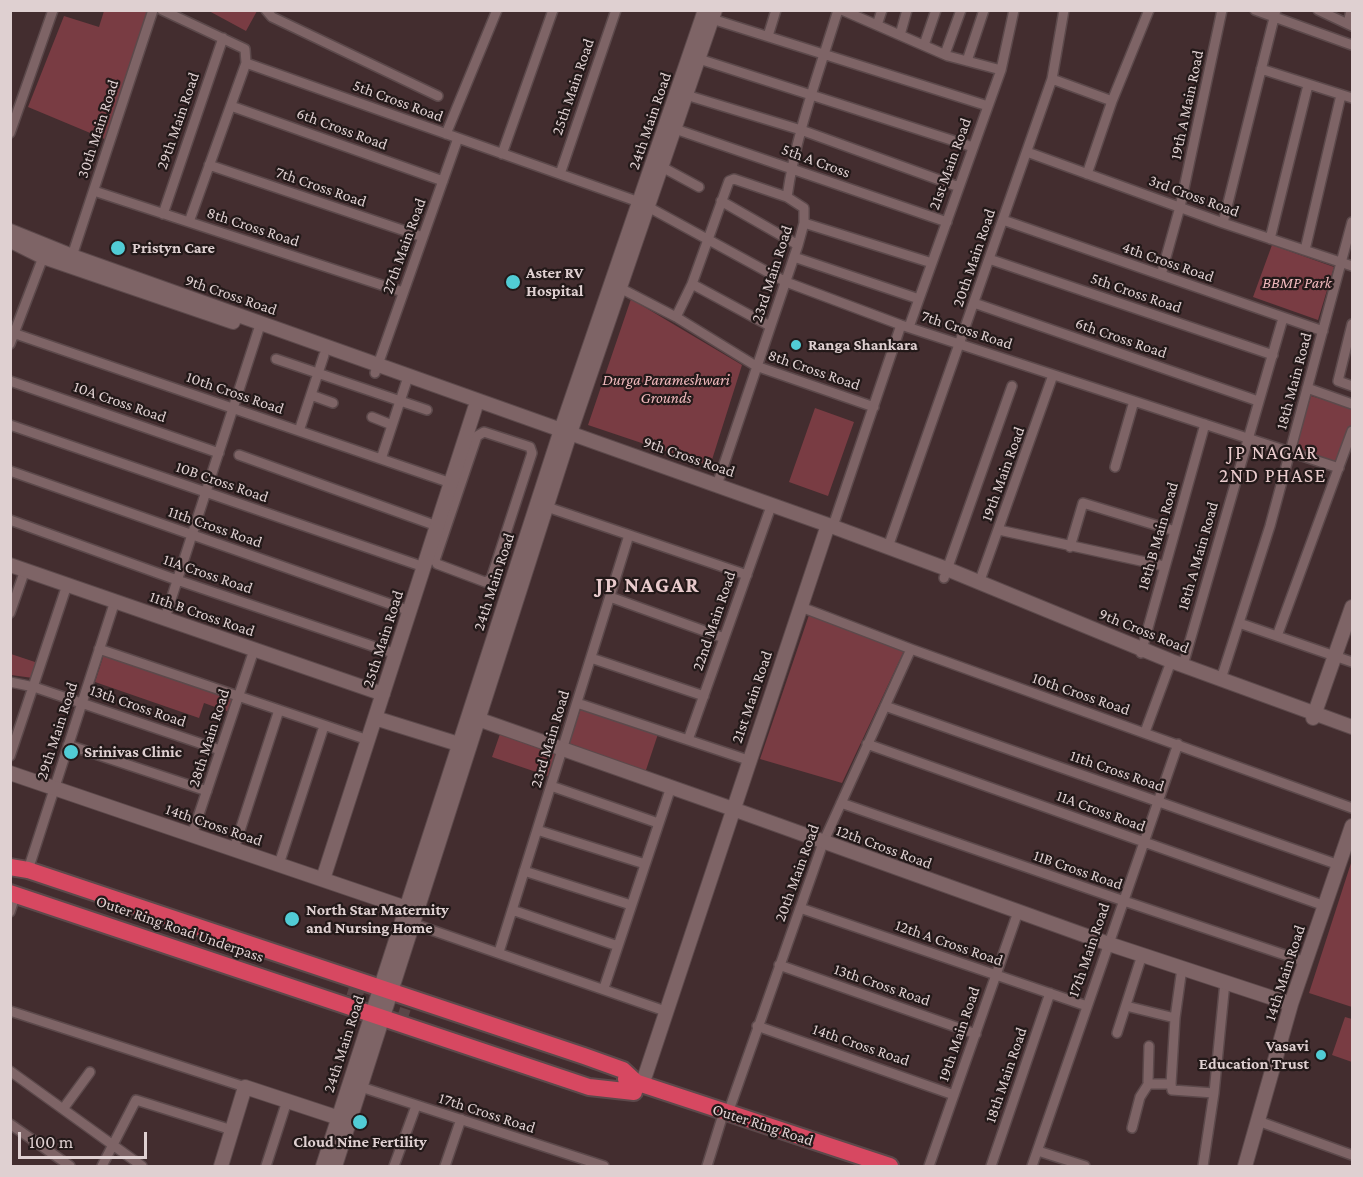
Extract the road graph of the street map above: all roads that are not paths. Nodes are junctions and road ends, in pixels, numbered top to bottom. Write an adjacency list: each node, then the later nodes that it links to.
1 (53, 10): 52 (street)
2 (153, 10): 66 (street, 30th Main Road)
3 (162, 10): 30 (street)
4 (266, 10): 45 (street)
5 (497, 10): 53 (street)
6 (553, 10): 57 (street)
7 (616, 10): 61 (street, 25th Main Road)
8 (776, 10): 29 (street)
9 (840, 10): 25 (street); 34 (street)
10 (871, 10): 25 (street)
11 (882, 10): 26 (street)
12 (908, 10): 28 (street)
13 (936, 10): 31 (street)
14 (961, 10): 33 (street)
15 (984, 10): 36 (street)
16 (1014, 10): 39 (street, 21st Main Road)
17 (1064, 10): 40 (street, 20th Main Road)
18 (1149, 10): 47 (street)
19 (1222, 10): 70 (street, 19th A Main Road)
20 (1255, 10): 24 (street)
21 (1318, 10): 27 (street)
22 (1351, 10): 27 (street)
23 (711, 13): 29 (street); 35 (main road, 24th Main Road); 69 (main road, 24th Main Road)
24 (1275, 14): 32 (street); 38 (street)
25 (867, 21): 26 (street)
26 (877, 25): 28 (street)
27 (1350, 25)
28 (900, 35): 31 (street)
29 (768, 36): 34 (street)
30 (223, 38): 37 (street); 71 (street, 29th Main Road)
31 (924, 45): 33 (street)
32 (1353, 45)
33 (945, 54): 36 (street)
34 (824, 55): 44 (street); 49 (street)
35 (699, 59): 43 (main road, 24th Main Road); 44 (street)
36 (967, 61): 39 (street)
37 (246, 63): 48 (street); 53 (street, 5th Cross Road)
38 (1261, 69): 41 (street); 77 (street)
39 (1001, 70): 49 (street, 21st Main Road)
40 (1052, 79): 47 (street); 56 (street, 20th Main Road)
41 (1308, 85): 42 (street); 80 (street)
42 (1341, 94): 46 (street); 84 (street)
43 (686, 95): 50 (main road, 24th Main Road); 51 (street)
44 (812, 95): 51 (street); 55 (street)
45 (438, 96)
46 (1353, 99)
47 (1112, 101): 62 (street)
48 (231, 106): 58 (street); 63 (street, 6th Cross Road)
49 (988, 106): 55 (street, 21st Main Road)
50 (675, 129): 59 (main road, 24th Main Road); 60 (street, 5th A Cross)
51 (801, 130): 60 (street); 65 (street)
52 (10, 133)
53 (447, 134): 54 (street, 5th Cross Road)
54 (458, 138): 57 (street, 5th Cross Road); 63 (street, 27th Main Road)
55 (974, 147): 65 (street, 21st Main Road)
56 (1027, 152): 62 (street, 3rd Cross Road); 72 (street, 20th Main Road)
57 (502, 154): 61 (street, 5th Cross Road)
58 (209, 165): 73 (street); 79 (street, 7th Cross Road)
59 (662, 167): 64 (street); 69 (main road, 24th Main Road)
60 (791, 167): 67 (street); 74 (street, 5th A Cross)
61 (560, 174): 69 (street, 5th Cross Road)
62 (1087, 174): 70 (street, 3rd Cross Road)
63 (443, 181): 79 (street, 27th Main Road)
64 (699, 187)
65 (959, 187): 74 (street, 21st Main Road)
66 (94, 191): 71 (street, 8th Cross Road); 86 (street, 30th Main Road)
67 (787, 197): 68 (street); 76 (street, 23rd Main Road)
68 (721, 201): 81 (street); 83 (street)
69 (643, 205): 81 (street, 7th Cross Road); 95 (main road, 24th Main Road); 137 (main road, 24th Main Road)
70 (1180, 207): 77 (street, 3rd Cross Road); 92 (street, 19th A Main Road)
71 (163, 214): 73 (street, 8th Cross Road)
72 (1003, 220): 88 (street, 20th Main Road); 92 (street, 4th Cross Road)
73 (189, 222): 96 (street, 8th Cross Road)
74 (947, 222): 90 (street, 21st Main Road)
75 (1353, 222): 89 (street, 18th Main Road)
76 (804, 223): 83 (street, 23rd Main Road); 90 (street)
77 (1223, 223): 80 (street, 3rd Cross Road)
78 (10, 231): 85 (main road, 9th Cross Road)
79 (423, 237): 96 (street, 27th Main Road)
80 (1270, 239): 84 (street, 3rd Cross Road)
81 (709, 240): 93 (street, 7th Cross Road); 94 (street)
82 (10, 241): 85 (main road, 9th Cross Road)
83 (798, 245): 87 (street, 23rd Main Road)
84 (1305, 250): 89 (street, 3rd Cross Road)
85 (45, 252): 86 (main road, 9th Cross Road); 104 (main road, 9th Cross Road); 106 (street)
86 (72, 256): 104 (main road, 9th Cross Road)
87 (794, 257): 93 (street, 23rd Main Road); 97 (street)
88 (989, 259): 98 (street, 20th Main Road); 110 (street, 5th Cross Road)
89 (1343, 262): 91 (street, 3rd Cross Road); 105 (street, 18th Main Road)
90 (932, 263): 97 (street, 21st Main Road)
91 (1353, 266)
92 (1161, 275): 100 (street, 4th Cross Road)
93 (786, 282): 102 (street, 23rd Main Road); 103 (street, 7th Cross Road)
94 (692, 284): 99 (street); 102 (street)
95 (620, 288): 99 (street, 8th Cross Road); 137 (main road, 24th Main Road)
96 (403, 292): 113 (street, 27th Main Road)
97 (919, 299): 103 (street, 21st Main Road)
98 (974, 303): 108 (street, 20th Main Road); 124 (street, 6th Cross Road)
99 (676, 317): 112 (street, 8th Cross Road)
100 (1282, 318): 105 (street, 4th Cross Road); 110 (street, 18th A Main Road)
101 (1353, 324): 119 (street)
102 (770, 326): 112 (street, 23rd Main Road)
103 (905, 326): 108 (street, 7th Cross Road); 127 (street, 21st Main Road)
104 (260, 327): 109 (main road, 9th Cross Road); 113 (main road, 9th Cross Road); 128 (street)
105 (1323, 331): 120 (street, 18th Main Road)
106 (13, 332): 107 (street); 128 (street, 10th Cross Road)
107 (10, 344)
108 (960, 344): 115 (street, 7th Cross Road); 159 (street, 20th Main Road)
109 (324, 355): 113 (main road, 9th Cross Road); 114 (street)
110 (1273, 355): 124 (street, 18th A Main Road)
111 (276, 359): 114 (street)
112 (756, 366): 127 (street, 8th Cross Road); 147 (street, 23rd Main Road)
113 (376, 369): 117 (main road, 9th Cross Road); 137 (main road, 9th Cross Road)
114 (318, 373): 121 (street); 122 (street)
115 (1053, 375): 123 (street, 7th Cross Road); 154 (street, 19th Main Road)
116 (10, 381): 140 (street, 10A Cross Road)
117 (406, 383): 122 (street); 129 (main road, 9th Cross Road)
118 (1012, 386): 166 (street)
119 (1353, 386)
120 (1307, 388): 126 (street); 139 (street, 18th Main Road)
121 (311, 395): 125 (street); 135 (street)
122 (400, 401): 130 (street); 134 (street)
123 (1134, 401): 132 (street, 7th Cross Road); 143 (street)
124 (1258, 401): 138 (street, 18th A Main Road)
125 (333, 403)
126 (1353, 404)
127 (874, 407): 153 (street, 21st Main Road)
128 (233, 408): 135 (street, 10th Cross Road); 140 (street)
129 (475, 408): 137 (main road, 9th Cross Road); 146 (main road, 25th Main Road)
130 (427, 410)
131 (372, 417): 134 (street)
132 (1205, 424): 138 (street, 7th Cross Road); 155 (street, 18th B Main Road)
133 (10, 425): 148 (street, 10B Cross Road)
134 (392, 425): 142 (street)
135 (299, 431): 142 (street, 10th Cross Road)
136 (1353, 432): 144 (street)
137 (564, 435): 147 (main road, 9th Cross Road); 149 (main road, 24th Main Road); 150 (main road, 9th Cross Road); 161 (main road, 24th Main Road)
138 (1247, 438): 139 (street, 7th Cross Road); 189 (street, 18th A Main Road)
139 (1290, 452): 144 (street, 7th Cross Road); 178 (street, 18th Main Road)
140 (219, 453): 148 (street)
141 (239, 455): 152 (street)
142 (381, 459): 146 (street, 10th Cross Road)
143 (1115, 467)
144 (1339, 468): 179 (street)
145 (10, 471): 157 (street, 11th Cross Road)
146 (456, 476): 152 (main road, 25th Main Road); 158 (street); 158 (street)
147 (717, 485): 153 (main road, 9th Cross Road)
148 (206, 492): 157 (street); 164 (street, 10B Cross Road)
149 (547, 507): 156 (street); 202 (main road, 24th Main Road)
150 (769, 512): 153 (main road, 9th Cross Road); 167 (street, 22nd Main Road)
151 (10, 520): 168 (street, 11A Cross Road)
152 (437, 526): 164 (main road, 25th Main Road)
153 (828, 528): 159 (main road, 9th Cross Road); 166 (main road, 9th Cross Road); 174 (main road, 21st Main Road)
154 (999, 530): 160 (street); 169 (street, 19th Main Road)
155 (1174, 531): 160 (street); 163 (street, 18th B Main Road)
156 (629, 535): 167 (street); 171 (street, 23rd Main Road)
157 (192, 536): 168 (street); 175 (street, 11th Cross Road)
158 (502, 544): 161 (street)
159 (888, 547): 166 (main road, 9th Cross Road)
160 (1071, 547): 163 (street)
161 (522, 551): 202 (main road, 24th Main Road)
162 (10, 565): 165 (main road, 11th B Cross Road)
163 (1164, 566): 184 (street, 18th B Main Road)
164 (423, 567): 175 (main road, 25th Main Road)
165 (25, 570): 170 (main road, 11th B Cross Road); 176 (street)
166 (945, 574): 169 (main road, 9th Cross Road); 184 (main road, 9th Cross Road)
167 (747, 575): 180 (street, 22nd Main Road)
168 (177, 580): 177 (street); 185 (street, 11A Cross Road)
169 (980, 583): 184 (main road, 9th Cross Road)
170 (68, 585): 172 (main road, 11th B Cross Road); 192 (street)
171 (610, 597): 180 (street); 187 (street, 23rd Main Road)
172 (115, 601): 177 (main road, 11th B Cross Road); 181 (street, 29th Main Road)
173 (1353, 607): 186 (main road)
174 (801, 608): 183 (street, 10th Cross Road); 216 (main road, 21st Main Road)
175 (410, 611): 185 (main road, 25th Main Road)
176 (10, 613)
177 (165, 618): 182 (main road, 11th B Cross Road)
178 (1239, 623): 179 (street); 190 (street, 18th Main Road)
179 (1277, 636): 186 (street)
180 (724, 638): 195 (street, 22nd Main Road)
181 (99, 649): 194 (street); 196 (street, 29th Main Road)
182 (254, 650): 193 (main road, 11th B Cross Road); 194 (street, 28th Main Road)
183 (910, 650): 198 (street, 20th Main Road); 205 (street, 10th Cross Road)
184 (1141, 652): 189 (main road, 9th Cross Road)
185 (396, 654): 193 (main road, 25th Main Road)
186 (1334, 656): 188 (street); 200 (main road)
187 (591, 658): 195 (street); 197 (street, 23rd Main Road)
188 (1353, 662)
189 (1176, 666): 190 (main road, 9th Cross Road); 200 (main road, 9th Cross Road); 205 (street)
190 (1221, 679): 200 (main road, 9th Cross Road)
191 (10, 682): 192 (street, 13th Cross Road)
192 (34, 687): 196 (street, 13th Cross Road); 215 (street)
193 (383, 694): 201 (main road, 25th Main Road)
194 (238, 696): 199 (street); 214 (street, 28th Main Road)
195 (704, 696): 208 (street, 22nd Main Road)
196 (82, 702): 211 (street, 29th Main Road); 214 (street, 13th Cross Road)
197 (577, 702): 208 (street); 213 (street, 23rd Main Road)
198 (885, 706): 209 (street, 20th Main Road); 222 (street, 11th Cross Road)
199 (279, 710): 203 (street); 232 (street)
200 (1313, 715): 204 (main road, 9th Cross Road); 206 (main road, 9th Cross Road)
201 (375, 718): 207 (main road, 25th Main Road); 212 (main road)
202 (473, 718): 212 (main road, 24th Main Road); 213 (main road, 12th Cross Road)
203 (324, 726): 207 (street); 233 (street)
204 (1353, 727)
205 (1145, 732): 210 (street, 10th Cross Road)
206 (1353, 733)
207 (368, 740): 240 (main road, 25th Main Road)
208 (688, 740): 216 (street)
209 (867, 744): 223 (street, 20th Main Road); 230 (street, 11A Cross Road)
210 (1178, 744): 222 (street, 17th Main Road); 224 (street, 10th Cross Road)
211 (68, 745): 220 (street, 29th Main Road); 221 (street)
212 (464, 746): 245 (main road, 24th Main Road); 249 (main road, 24th Main Road)
213 (562, 749): 218 (street, 23rd Main Road); 219 (main road, 12th Cross Road)
214 (220, 750): 221 (street, 28th Main Road)
215 (10, 756)
216 (748, 760): 225 (main road, 21st Main Road)
217 (10, 773): 220 (main road, 14th Cross Road)
218 (551, 786): 226 (street); 228 (street, 23rd Main Road)
219 (670, 787): 225 (main road, 12th Cross Road); 226 (street)
220 (54, 788): 229 (main road, 14th Cross Road); 237 (street, 29th Main Road)
221 (207, 791): 229 (street, 28th Main Road)
222 (1158, 802): 230 (street, 17th Main Road); 235 (street, 11th Cross Road)
223 (840, 803): 231 (street, 20th Main Road); 242 (street, 11B Cross Road)
224 (1353, 808)
225 (733, 809): 231 (main road, 12th Cross Road); 266 (main road, 21st Main Road)
226 (658, 823): 234 (street)
227 (1353, 826): 235 (main road, 14th Main Road)
228 (537, 830): 234 (street); 238 (street, 23rd Main Road)
229 (192, 835): 232 (main road, 14th Cross Road)
230 (1144, 842): 242 (street, 17th Main Road); 244 (street, 11A Cross Road)
231 (822, 843): 246 (street, 20th Main Road); 248 (main road, 12th Cross Road)
232 (234, 849): 233 (main road, 14th Cross Road)
233 (279, 864): 240 (main road, 14th Cross Road)
234 (645, 864): 243 (street)
235 (1339, 866): 244 (main road, 14th Main Road)
236 (10, 867): 237 (highway)
237 (28, 870): 260 (highway)
238 (524, 871): 243 (street); 247 (street, 23rd Main Road)
239 (10, 872): 241 (highway, Outer Ring Road Underpass)
240 (323, 879): 245 (main road, 14th Cross Road)
241 (12, 896): 268 (highway)
242 (1124, 901): 250 (street, 17th Main Road); 254 (street, 11B Cross Road)
243 (631, 905): 251 (street)
244 (1325, 906): 254 (main road, 14th Main Road)
245 (406, 908): 260 (main road, 24th Main Road)
246 (800, 908): 255 (street, 20th Main Road); 257 (street, 12th A Cross Road)
247 (512, 910): 251 (street); 252 (street, 23rd Main Road)
248 (1018, 912): 250 (main road, 12th Cross Road); 257 (street, 19th Main Road)
249 (414, 924): 252 (street); 260 (main road, 24th Main Road)
250 (1109, 944): 253 (main road, 12th Cross Road); 263 (street, 17th Main Road)
251 (618, 946): 259 (street)
252 (499, 952): 259 (street)
253 (1142, 955): 256 (main road, 12th Cross Road); 264 (street)
254 (1306, 962): 262 (main road, 14th Main Road)
255 (779, 965): 270 (street, 20th Main Road); 272 (street, 13th Cross Road)
256 (1182, 968): 258 (main road, 12th Cross Road); 269 (street)
257 (996, 975): 261 (street, 12th A Cross Road); 272 (street, 19th Main Road)
258 (1225, 982): 262 (main road, 12th Cross Road); 281 (street)
259 (604, 988): 266 (street)
260 (386, 990): 268 (main road, 24th Main Road); 280 (highway)
261 (1050, 993): 263 (street, 12th A Cross Road); 310 (street, 18th Main Road)
262 (1291, 1004): 289 (main road, 14th Main Road)
263 (1088, 1006): 294 (street, 17th Main Road)
264 (1126, 1006): 269 (street); 271 (street)
265 (10, 1011): 278 (street)
266 (665, 1011): 280 (main road, 21st Main Road)
267 (410, 1012): 280 (highway)
268 (377, 1017): 279 (main road, 24th Main Road); 280 (highway); 288 (main road, 24th Main Road)
269 (1175, 1018): 277 (street)
270 (757, 1026): 282 (street, 14th Cross Road); 286 (street, 20th Main Road)
271 (1117, 1033)
272 (976, 1034): 282 (street, 19th Main Road)
273 (1149, 1046): 276 (street)
274 (10, 1071): 285 (street)
275 (90, 1072): 285 (street)
276 (1149, 1083): 277 (street); 291 (street)
277 (1171, 1084): 281 (street)
278 (245, 1087): 283 (main road); 292 (main road)
279 (361, 1087): 284 (street, 17th Cross Road); 288 (main road, 24th Main Road)
280 (637, 1087): 286 (highway, Outer Ring Road)
281 (1214, 1093): 313 (street)
282 (954, 1095): 309 (street, 19th Main Road)
283 (287, 1101): 288 (main road); 300 (street)
284 (416, 1106): 287 (street, 17th Cross Road); 303 (street)
285 (63, 1109): 293 (street)
286 (724, 1117): 306 (street, 20th Main Road); 307 (highway, Outer Ring Road); 308 (highway, Outer Ring Road)
287 (461, 1119): 304 (street); 305 (street, 17th Cross Road)
288 (344, 1120): 301 (main road, 24th Main Road); 302 (main road, 24th Main Road)
289 (1258, 1121): 295 (street); 314 (main road, 14th Main Road)
290 (10, 1124): 296 (street)
291 (1132, 1128)
292 (232, 1130): 293 (street); 299 (main road)
293 (113, 1146): 297 (street); 298 (street)
294 (1038, 1151): 311 (street, 17th Main Road); 312 (street)
295 (1353, 1155)
296 (70, 1167)
297 (102, 1167)
298 (142, 1167)
299 (221, 1167)
300 (266, 1167)
301 (322, 1167)
302 (335, 1167)
303 (394, 1167)
304 (445, 1167)
305 (604, 1167)
306 (707, 1167)
307 (857, 1167)
308 (890, 1167)
309 (929, 1167)
310 (991, 1167)
311 (1032, 1167)
312 (1085, 1167)
313 (1203, 1167)
314 (1245, 1167)

